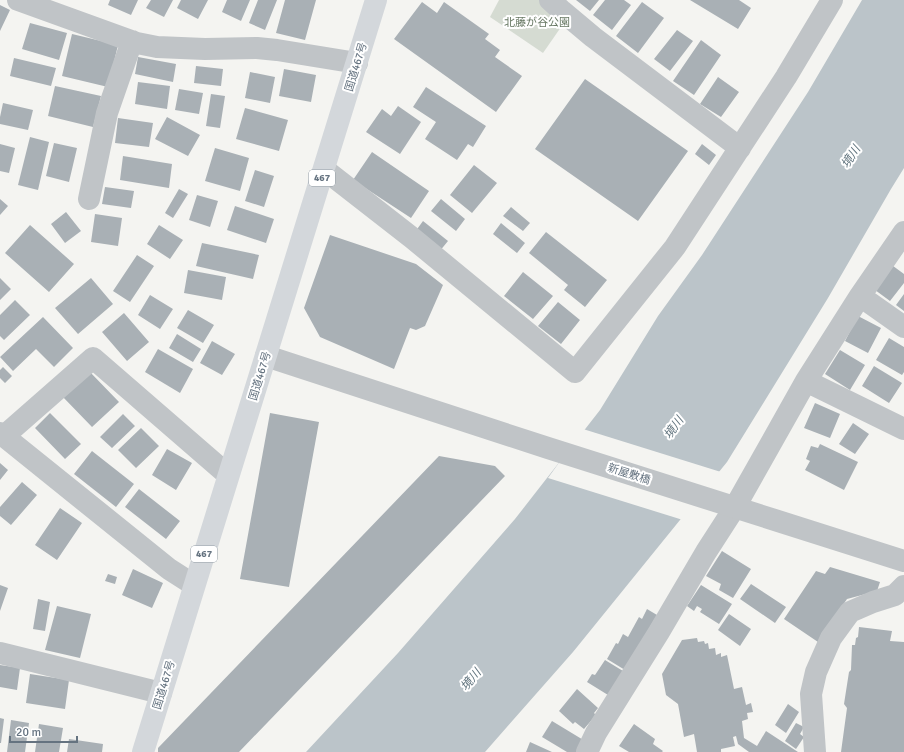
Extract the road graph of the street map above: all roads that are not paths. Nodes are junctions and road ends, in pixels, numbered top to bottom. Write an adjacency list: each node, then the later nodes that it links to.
1 (18, 0): 5 (street)
2 (376, 0): 6 (highway, 国道467号 / 467)
3 (550, 0): 7 (street)
4 (832, 0): 7 (street)
5 (132, 41): 6 (street); 9 (street)
6 (357, 62): 8 (highway, 国道467号 / 467)
7 (740, 148): 8 (street)
8 (324, 170): 13 (highway, 国道467号 / 467)
9 (89, 199)
10 (904, 232): 11 (street)
11 (860, 296): 12 (street); 14 (street)
12 (904, 327)
13 (266, 356): 17 (highway, 国道467号 / 467); 18 (street, 新屋敷橋)
14 (806, 381): 15 (street); 18 (street)
15 (904, 429)
16 (2, 435): 17 (street); 20 (street)
17 (228, 475): 20 (highway, 国道467号 / 467)
18 (735, 507): 19 (street, 新屋敷橋); 25 (street)
19 (904, 561)
20 (194, 585): 23 (highway, 国道467号 / 467)
21 (904, 586): 26 (street)
22 (0, 653): 23 (street)
23 (161, 693): 24 (highway, 国道467号 / 467)
24 (144, 752)
25 (588, 752)
26 (815, 752)

